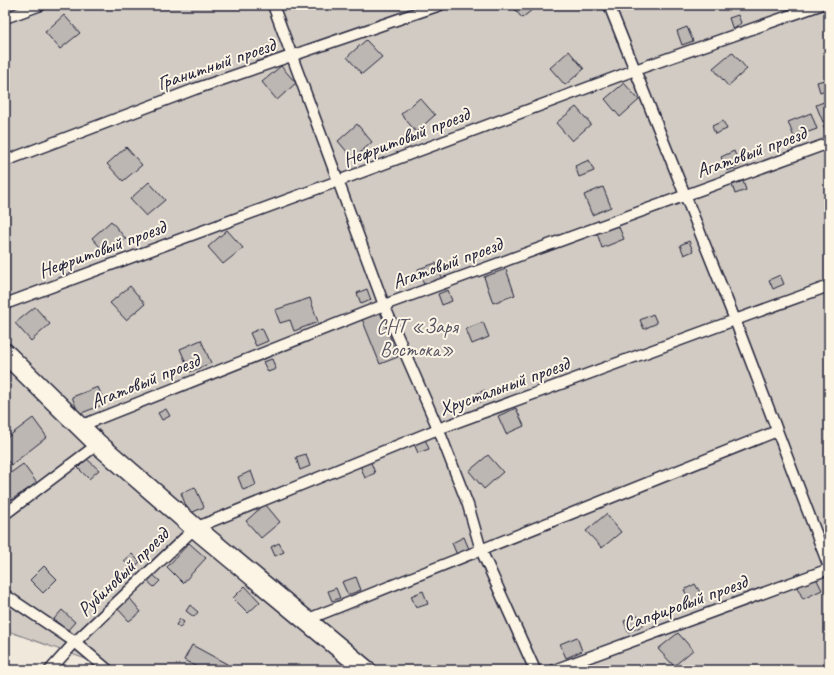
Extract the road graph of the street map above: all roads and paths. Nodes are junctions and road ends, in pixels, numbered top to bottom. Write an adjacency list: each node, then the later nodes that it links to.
1 (41, 5): 6 (lane)
2 (273, 5): 7 (lane)
3 (440, 5): 7 (lane, Гранитный проезд)
4 (609, 5): 8 (lane)
5 (820, 5): 8 (lane, Нефритовый проезд)
6 (5, 18)
7 (291, 56): 10 (lane, Гранитный проезд); 11 (lane)
8 (635, 70): 11 (lane, Нефритовый проезд); 12 (lane)
9 (829, 143): 12 (lane, Агатовый проезд)
10 (5, 161)
11 (338, 181): 14 (lane, Нефритовый проезд); 15 (lane)
12 (685, 195): 15 (lane, Агатовый проезд); 16 (lane)
13 (829, 286): 16 (lane, Хрустальный проезд)
14 (5, 304)
15 (384, 305): 18 (lane, Агатовый проезд); 19 (lane)
16 (735, 320): 19 (lane, Хрустальный проезд); 20 (lane)
17 (5, 353): 18 (street)
18 (80, 426): 21 (street)
19 (438, 429): 23 (lane, Хрустальный проезд); 24 (lane)
20 (777, 431): 24 (lane); 25 (lane)
21 (98, 444): 22 (lane); 23 (street)
22 (5, 514)
23 (195, 528): 27 (street); 28 (lane, Рубиновый проезд)
24 (481, 550): 27 (lane); 32 (lane)
25 (829, 568): 33 (lane, Сапфировый проезд)
26 (5, 595): 28 (lane)
27 (306, 620): 31 (street)
28 (75, 642): 29 (lane, Рубиновый проезд); 30 (lane)
29 (50, 670)
30 (108, 670)
31 (366, 670)
32 (535, 670)
33 (554, 670)

